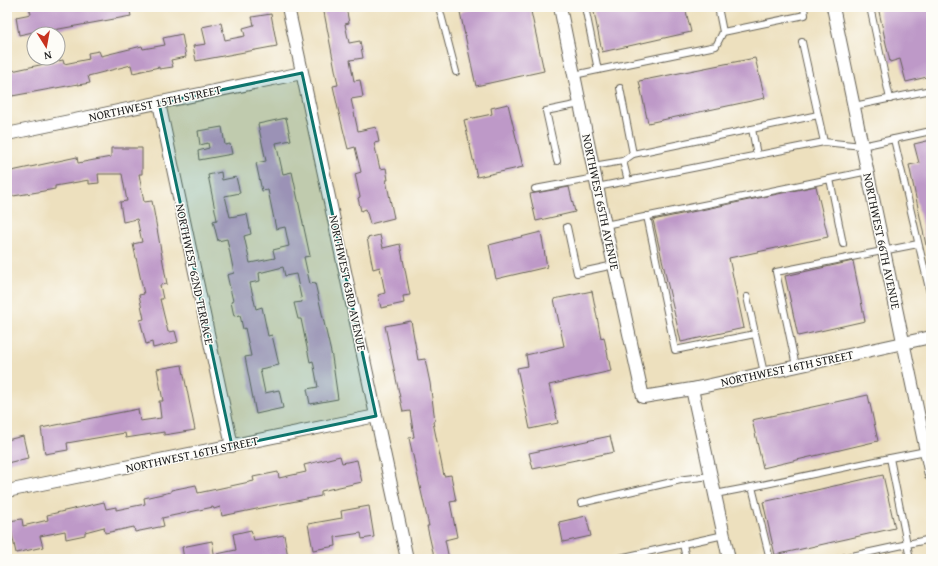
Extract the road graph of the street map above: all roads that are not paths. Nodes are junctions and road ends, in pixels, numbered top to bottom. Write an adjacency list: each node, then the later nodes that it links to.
1 (288, 7): 12 (street, NORTHWEST 63RD AVENUE)
2 (439, 7): 13 (lane)
3 (560, 7): 14 (street, NORTHWEST 65TH AVENUE)
4 (585, 7): 11 (lane)
5 (718, 7): 9 (lane)
6 (804, 7): 9 (lane)
7 (834, 7): 20 (street, NORTHWEST 66TH AVENUE)
8 (870, 7): 17 (lane)
9 (723, 32): 11 (lane)
10 (802, 42): 21 (lane)
11 (598, 70): 14 (lane)
12 (302, 72): 18 (street, NORTHWEST 15TH STREET); 53 (street, NORTHWEST 63RD AVENUE)
13 (456, 72)
14 (574, 75): 19 (street, NORTHWEST 65TH AVENUE)
15 (620, 88): 28 (lane)
16 (931, 90): 17 (lane)
17 (890, 99): 20 (lane)
18 (159, 103): 24 (street, NORTHWEST 15TH STREET); 54 (street, NORTHWEST 62ND TERRACE)
19 (580, 104): 30 (lane); 33 (street, NORTHWEST 65TH AVENUE)
20 (854, 106): 27 (street, NORTHWEST 66TH AVENUE)
21 (818, 115): 22 (lane); 26 (lane)
22 (752, 129): 28 (lane); 29 (lane)
23 (931, 131): 25 (lane)
24 (7, 134)
25 (894, 139): 27 (lane); 41 (lane)
26 (824, 142): 27 (lane); 29 (lane)
27 (862, 146): 32 (street, NORTHWEST 66TH AVENUE)
28 (633, 154): 31 (lane)
29 (757, 155): 35 (lane)
30 (557, 161)
31 (623, 161): 33 (lane); 35 (lane)
32 (868, 171): 34 (lane); 42 (street, NORTHWEST 66TH AVENUE)
33 (595, 177): 35 (lane); 36 (lane); 38 (street, NORTHWEST 65TH AVENUE)
34 (830, 179): 37 (lane); 40 (lane)
35 (628, 181)
36 (535, 189)
37 (647, 216): 38 (lane); 46 (lane)
38 (605, 225): 43 (street, NORTHWEST 65TH AVENUE)
39 (566, 227): 43 (lane)
40 (843, 244)
41 (918, 244): 42 (lane); 45 (lane)
42 (884, 250): 48 (street, NORTHWEST 66TH AVENUE); 49 (lane)
43 (614, 265): 52 (street, NORTHWEST 65TH AVENUE)
44 (747, 297): 46 (lane)
45 (931, 297)
46 (756, 334): 50 (lane)
47 (931, 337): 48 (street, NORTHWEST 16TH STREET)
48 (903, 343): 49 (street, NORTHWEST 16TH STREET); 55 (street, NORTHWEST 66TH AVENUE)
49 (796, 366): 50 (street, NORTHWEST 16TH STREET)
50 (764, 373): 51 (street, NORTHWEST 16TH STREET)
51 (692, 389): 52 (street, NORTHWEST 16TH STREET); 58 (street)
52 (643, 397)
53 (376, 416): 54 (street, NORTHWEST 16TH STREET); 67 (street, NORTHWEST 63RD AVENUE)
54 (232, 446): 60 (street, NORTHWEST 16TH STREET)
55 (926, 451): 56 (lane); 57 (street, NORTHWEST 66TH AVENUE)
56 (890, 458): 59 (lane); 66 (lane)
57 (931, 475)
58 (711, 476): 61 (street); 62 (lane)
59 (752, 487): 61 (lane); 71 (lane)
60 (7, 491)
61 (715, 494): 63 (street)
62 (581, 503)
63 (724, 535): 65 (lane); 70 (street)
64 (931, 539): 66 (lane)
65 (683, 544): 68 (lane); 69 (lane)
66 (906, 544): 72 (lane); 73 (lane)
67 (407, 559)
68 (615, 559)
69 (686, 559)
70 (729, 559)
71 (770, 559)
72 (838, 559)
73 (910, 559)

